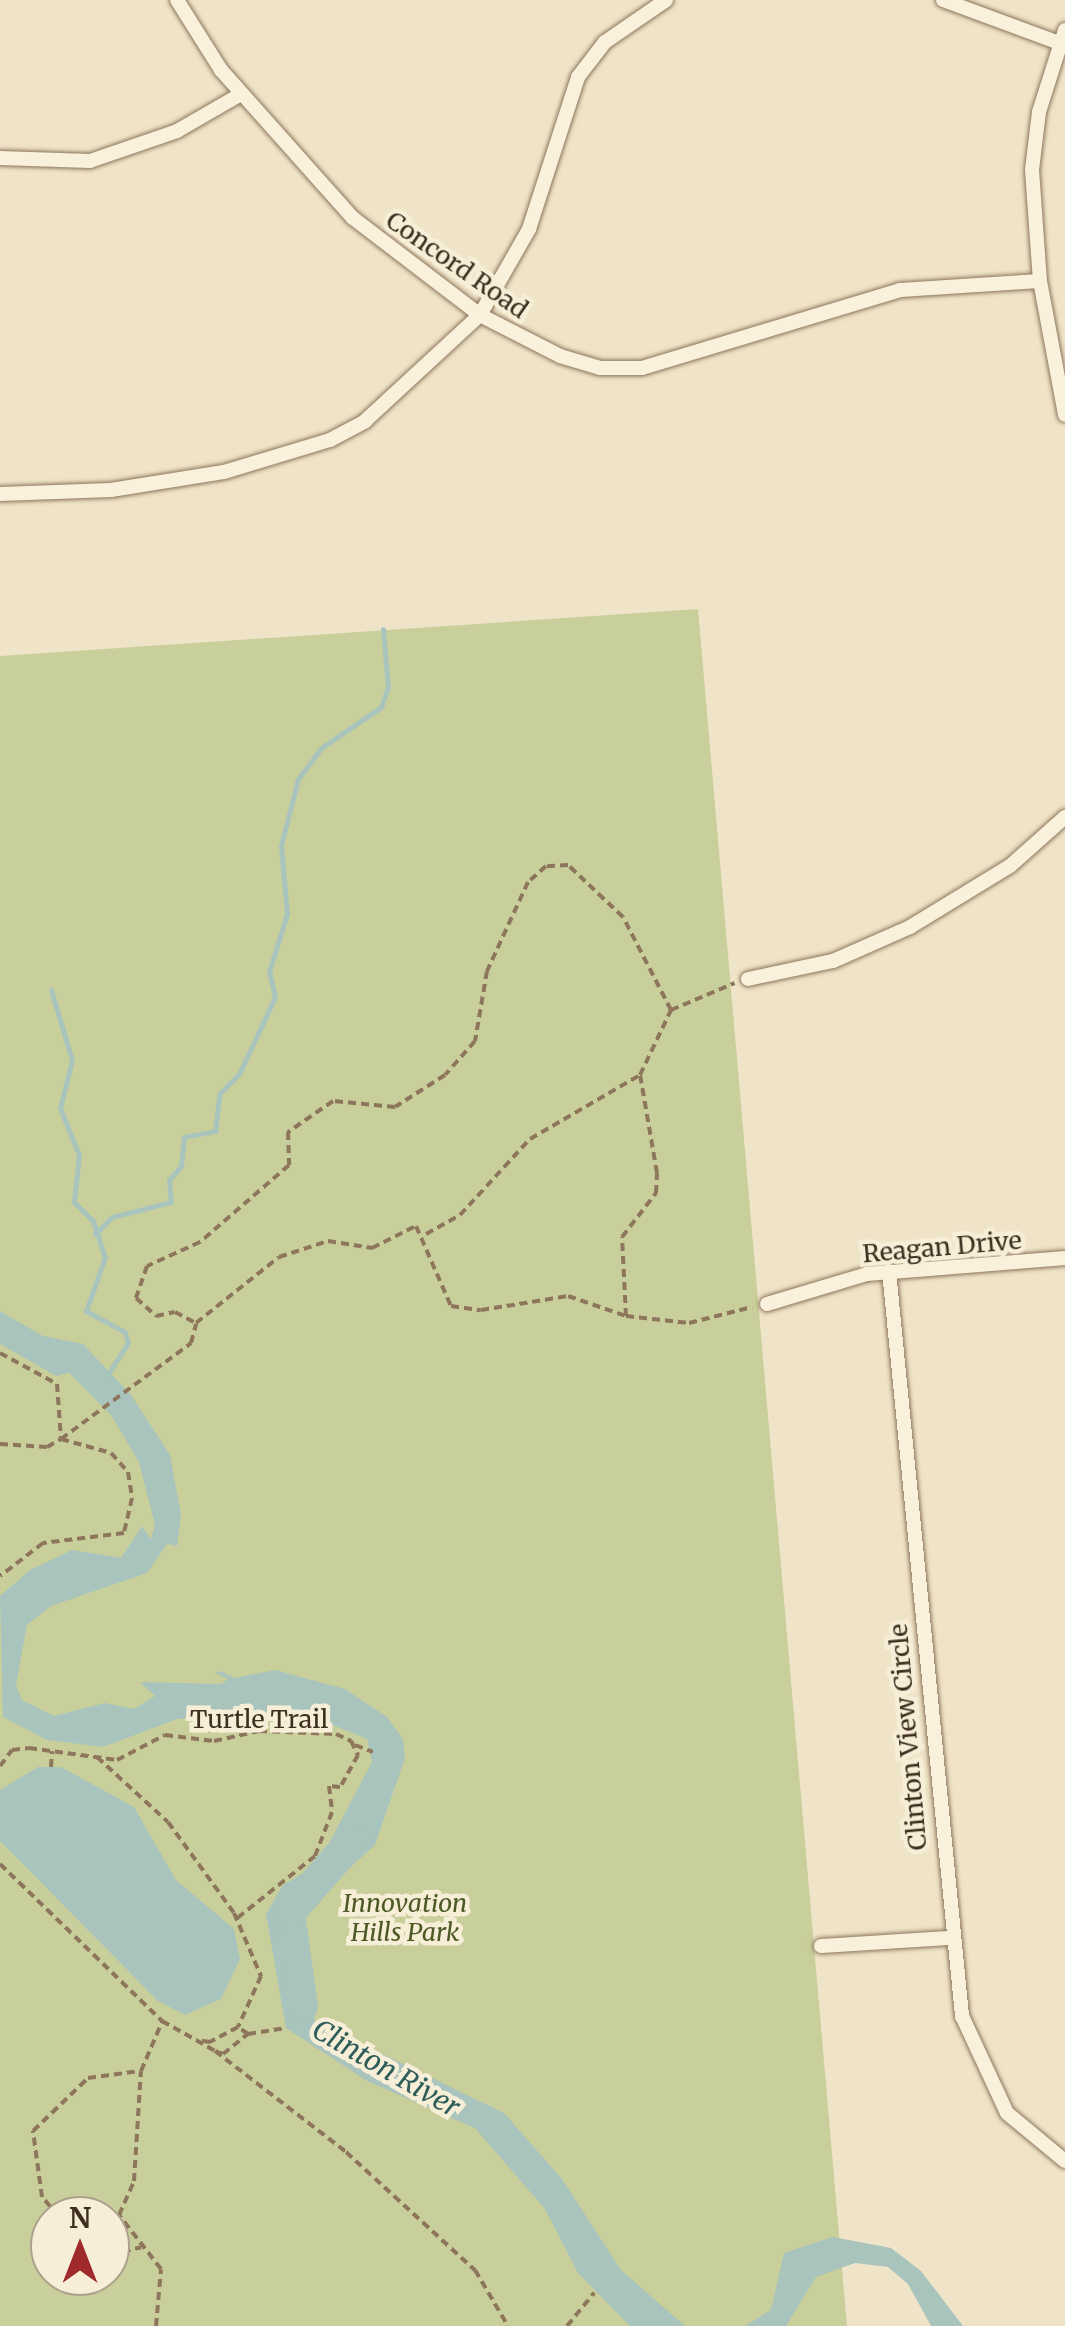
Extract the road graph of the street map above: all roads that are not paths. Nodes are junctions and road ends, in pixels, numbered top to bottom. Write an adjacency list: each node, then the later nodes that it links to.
1 (177, 0): 5 (street, Concord Road)
2 (666, 0): 8 (street)
3 (943, 0): 4 (street)
4 (1062, 37): 7 (street)
5 (241, 94): 6 (street); 8 (street, Concord Road)
6 (0, 158)
7 (1040, 281): 8 (street, Concord Road); 9 (street)
8 (480, 316): 10 (street)
9 (1065, 415)
10 (0, 494)
11 (1065, 817): 12 (street)
12 (748, 979)
13 (1065, 1258): 14 (street, Reagan Drive)
14 (889, 1271): 15 (street, Reagan Drive); 16 (street, Clinton View Circle)
15 (767, 1304)
16 (950, 1938): 17 (street); 18 (street, Clinton View Circle)
17 (821, 1946)
18 (1065, 2160)

